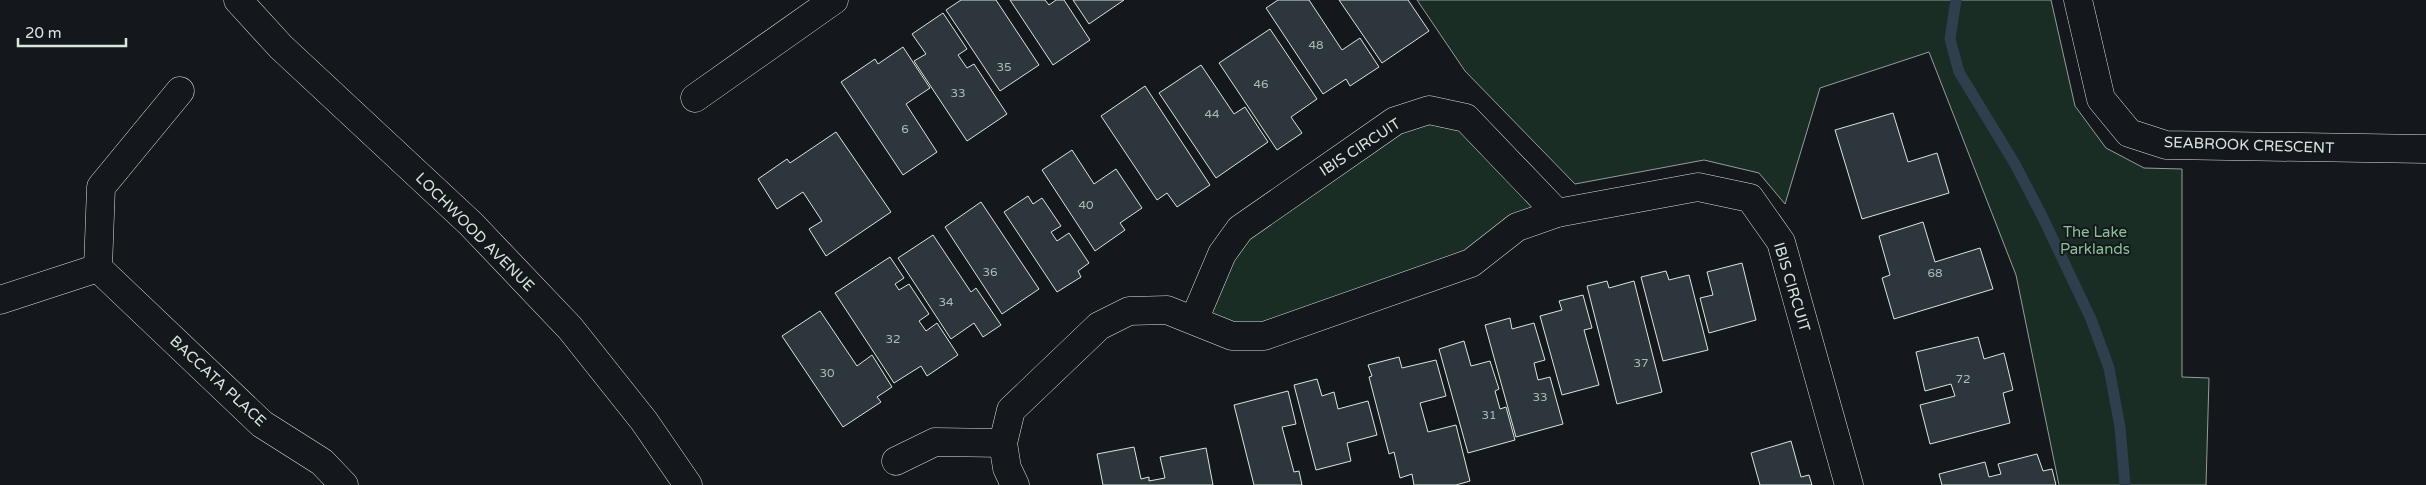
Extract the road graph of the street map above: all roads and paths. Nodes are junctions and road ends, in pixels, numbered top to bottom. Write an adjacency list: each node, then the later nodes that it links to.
1 (238, 0): 14 (street, LOCHWOOD AVENUE)
2 (834, 0): 5 (street)
3 (2078, 0): 6 (street, SEABROOK CRESCENT)
4 (180, 91): 8 (street)
5 (695, 98)
6 (2426, 149)
7 (1557, 213): 10 (street, IBIS CIRCUIT); 10 (street, IBIS CIRCUIT); 16 (street, IBIS CIRCUIT)
8 (98, 268): 9 (street); 13 (street, BACCATA PLACE)
9 (0, 300)
10 (1194, 320): 11 (street, IBIS CIRCUIT)
11 (1003, 443): 12 (street); 15 (street, IBIS CIRCUIT)
12 (896, 461)
13 (344, 485)
14 (688, 485)
15 (1014, 485)
16 (1849, 485)

